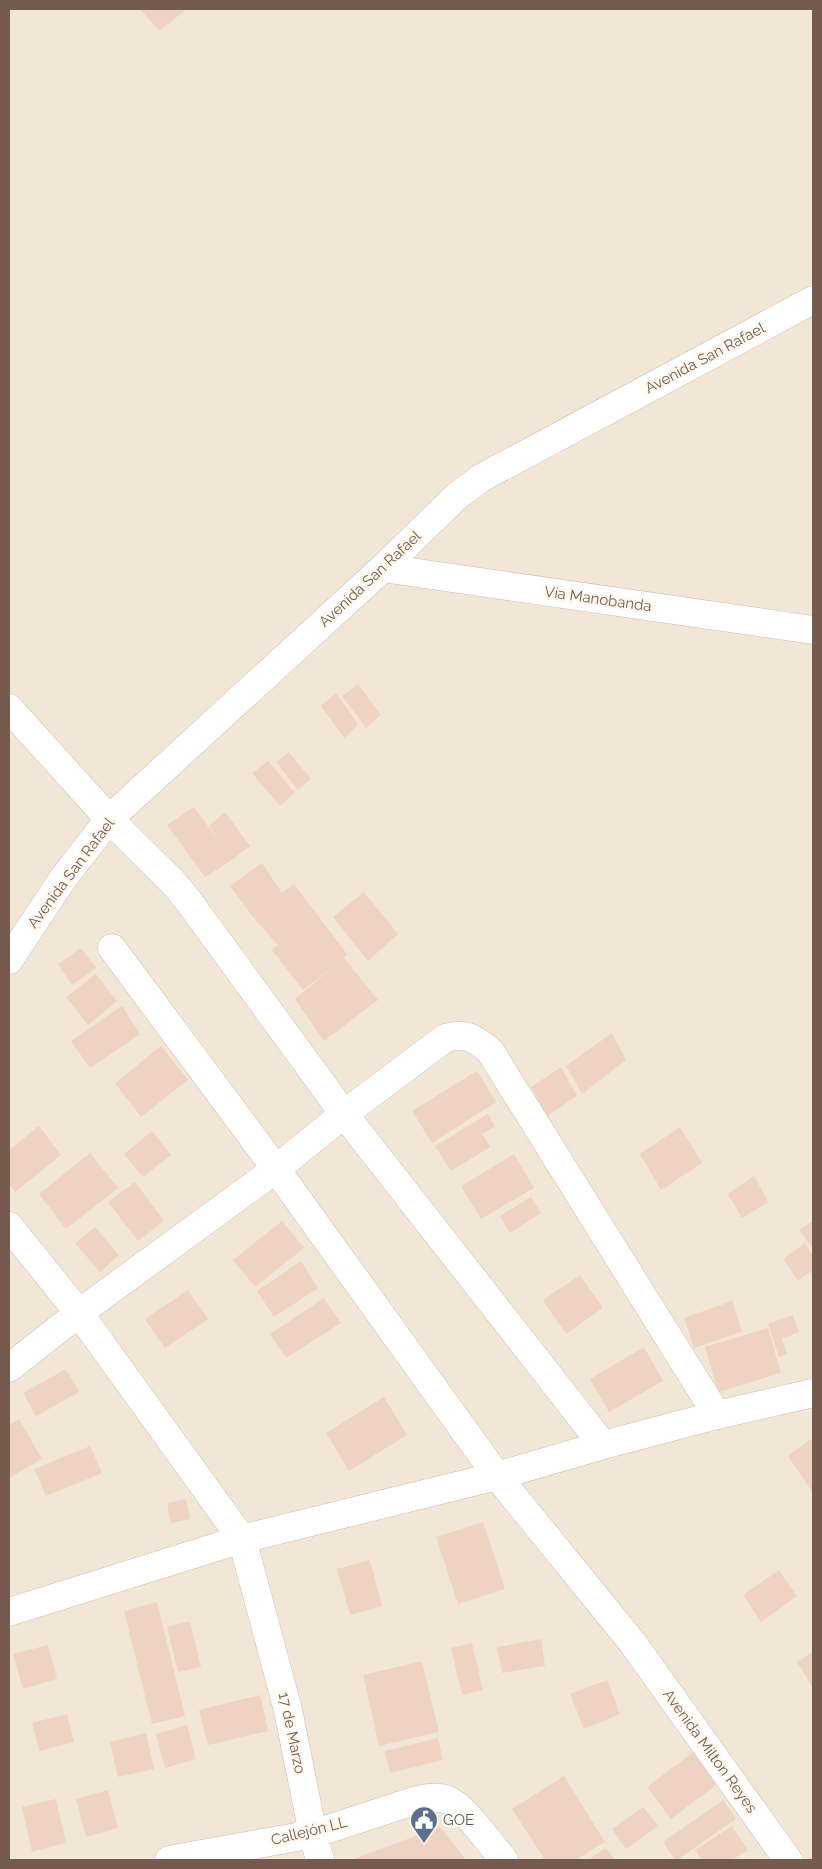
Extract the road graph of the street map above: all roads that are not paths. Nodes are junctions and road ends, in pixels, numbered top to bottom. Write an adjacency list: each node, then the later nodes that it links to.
1 (813, 300): 2 (street, Avenida San Rafael)
2 (383, 568): 3 (street, Vía Manobanda); 5 (street, Avenida San Rafael)
3 (813, 630)
4 (9, 708): 5 (street)
5 (109, 819): 7 (street, Avenida San Rafael); 8 (street)
6 (112, 948): 9 (street, Avenida Milton Reyes)
7 (9, 960)
8 (344, 1114): 9 (street); 14 (street); 15 (street)
9 (276, 1168): 11 (street); 16 (street, Avenida Milton Reyes)
10 (9, 1226): 11 (street)
11 (79, 1313): 12 (street); 17 (street)
12 (9, 1368)
13 (813, 1393): 14 (street)
14 (717, 1415): 15 (street)
15 (603, 1445): 16 (street)
16 (497, 1476): 17 (street); 23 (street, Avenida Milton Reyes)
17 (242, 1540): 18 (street); 19 (street, 17 de Marzo)
18 (9, 1612)
19 (313, 1834): 20 (street, Callejón LL); 21 (street, 17 de Marzo); 22 (street, Callejón LL)
20 (169, 1860)
21 (320, 1860)
22 (504, 1860)
23 (788, 1860)

